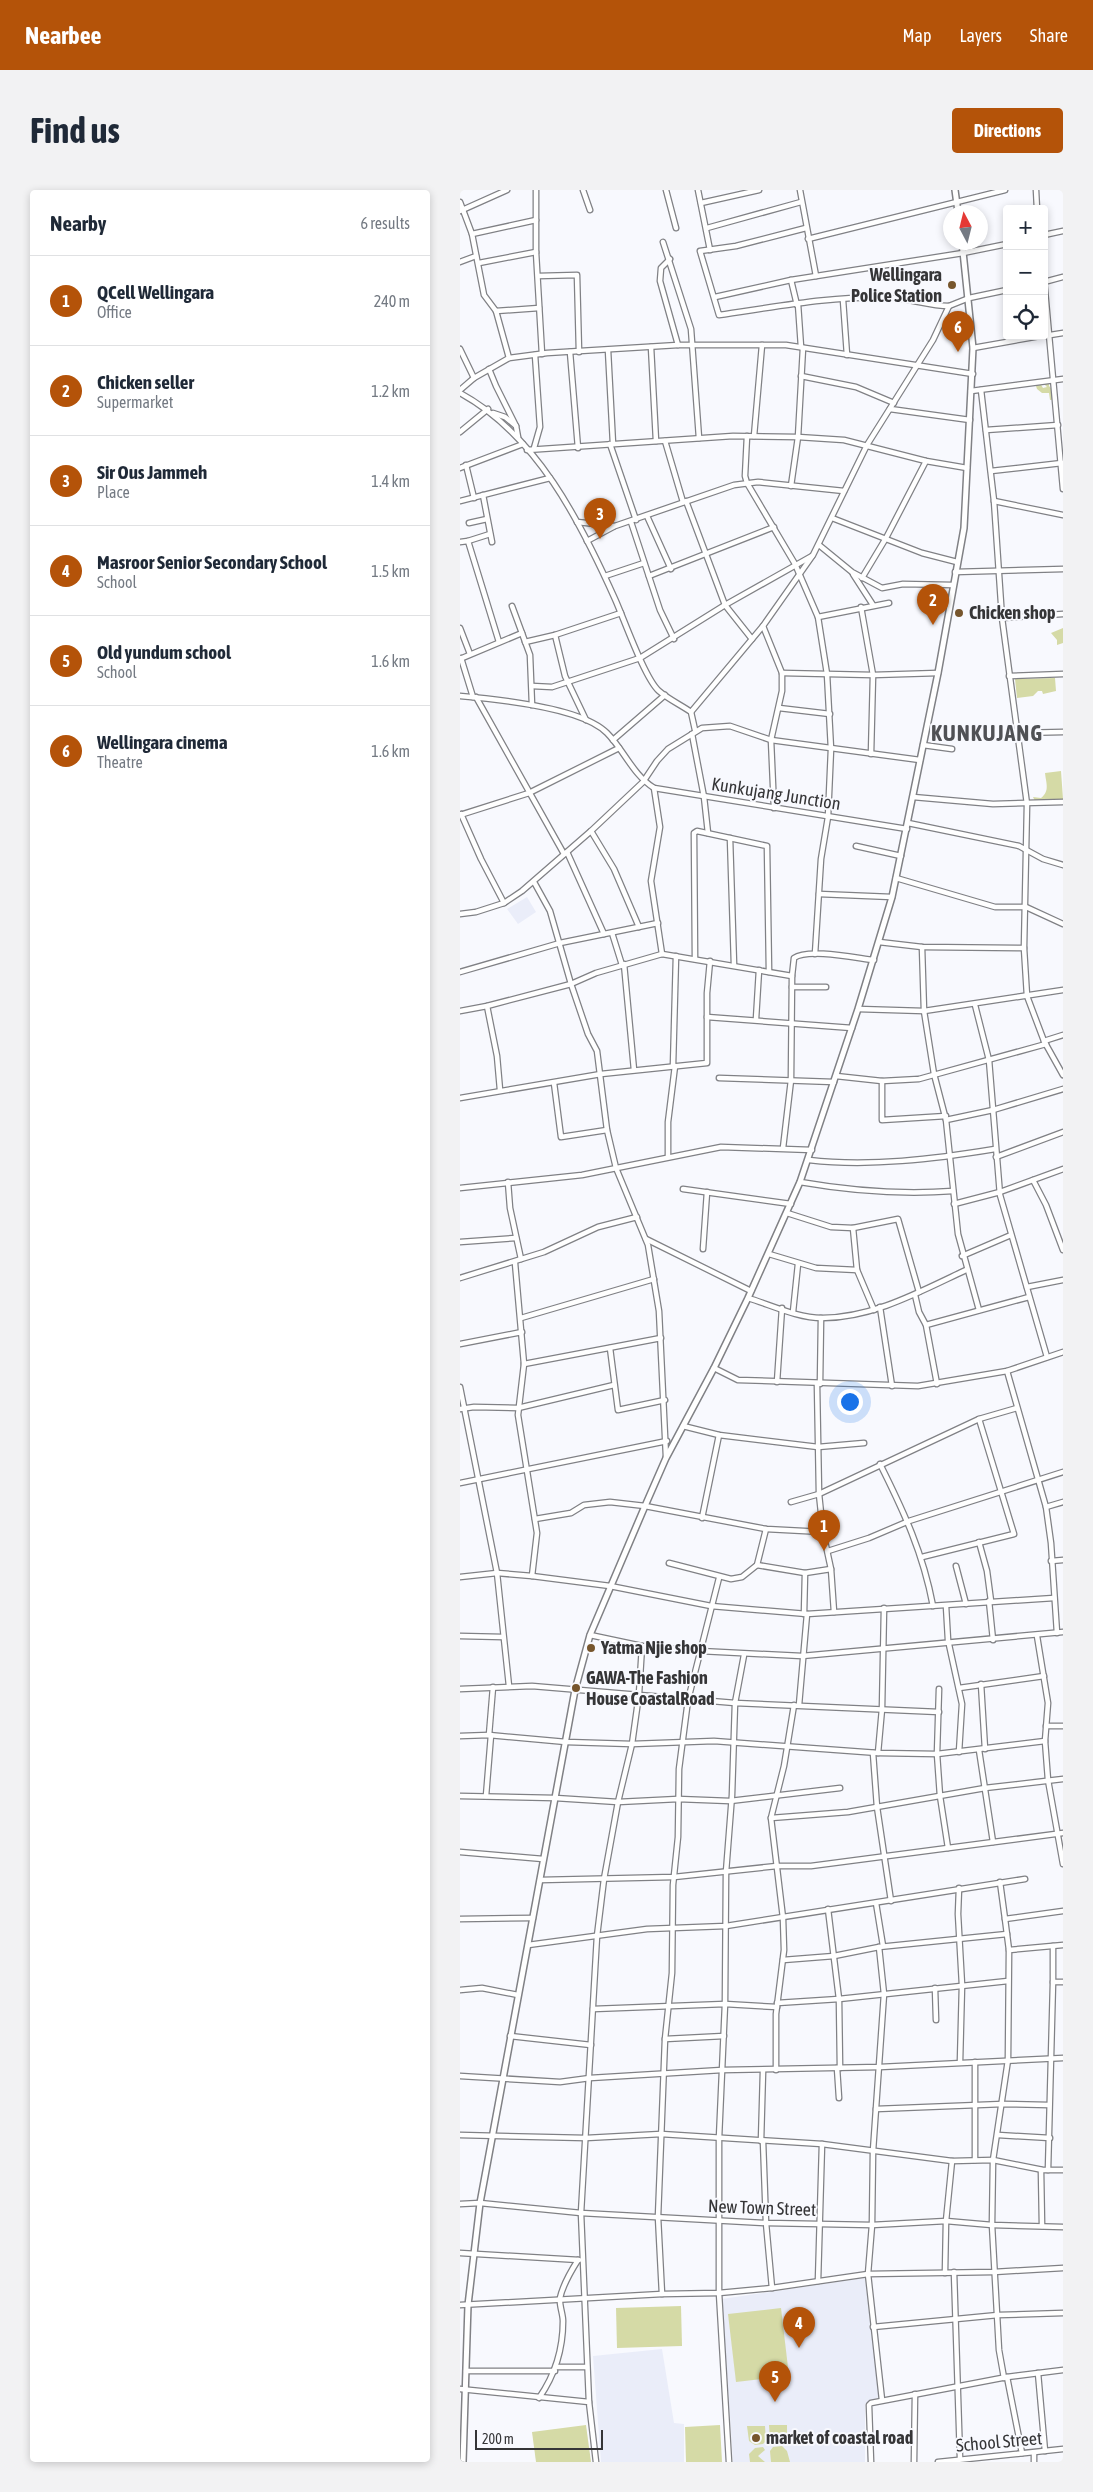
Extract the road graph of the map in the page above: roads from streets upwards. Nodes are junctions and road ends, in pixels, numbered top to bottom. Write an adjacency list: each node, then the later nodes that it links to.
1 (508, 190): 17 (street)
2 (536, 190): 19 (street)
3 (583, 190): 18 (street)
4 (666, 190): 20 (street)
5 (698, 190): 14 (street)
6 (758, 190): 14 (street)
7 (800, 190): 12 (street)
8 (955, 190): 13 (street)
9 (1005, 190): 13 (street)
10 (1036, 190): 16 (street)
11 (460, 202): 17 (street)
12 (801, 202): 21 (street); 22 (street)
13 (957, 202): 15 (street); 26 (street)
14 (701, 203): 21 (street)
15 (957, 205)
16 (1037, 205)
17 (462, 210): 24 (street)
18 (590, 210)
19 (536, 220): 24 (street); 31 (street)
20 (676, 228)
21 (707, 228): 29 (street)
22 (806, 228): 26 (street); 29 (street)
23 (1063, 231): 25 (street)
24 (472, 234): 33 (street)
25 (1048, 234)
26 (808, 239): 38 (street)
27 (663, 242): 34 (street)
28 (1003, 245): 32 (street)
29 (710, 250): 43 (street)
30 (963, 250): 32 (street)
31 (536, 252): 36 (street); 37 (street)
32 (963, 253): 38 (street); 44 (street)
33 (476, 256): 35 (street); 36 (street)
34 (670, 259): 54 (street); 55 (street)
35 (460, 262)
36 (479, 263): 49 (street)
37 (538, 276): 48 (street); 63 (street)
38 (816, 276): 40 (street)
39 (1063, 277): 41 (street)
40 (791, 280): 43 (street); 46 (street)
41 (1048, 280)
42 (1003, 291): 44 (street)
43 (715, 298): 46 (street)
44 (969, 298): 47 (street); 59 (street)
45 (843, 300): 46 (street); 47 (street); 66 (street)
46 (798, 304): 58 (street)
47 (949, 306): 68 (street)
48 (539, 308): 49 (street); 65 (street)
49 (496, 311): 67 (street)
50 (1063, 333): 51 (street)
51 (1048, 335)
52 (1018, 340): 59 (street)
53 (1047, 340): 74 (street)
54 (678, 345): 55 (street); 57 (street)
55 (694, 345): 56 (street); 91 (street)
56 (762, 345): 58 (street); 88 (street)
57 (651, 347): 61 (street); 93 (street)
58 (802, 348): 66 (street); 71 (street)
59 (973, 348): 70 (street)
60 (460, 349): 72 (street)
61 (608, 350): 63 (street); 95 (street)
62 (570, 352): 63 (street); 65 (street); 98 (street)
63 (579, 352)
64 (535, 354): 65 (street); 67 (street); 97 (street)
65 (542, 354)
66 (848, 354): 68 (street)
67 (509, 358): 69 (street)
68 (918, 365): 70 (street); 78 (street)
69 (489, 369): 72 (street); 84 (street)
70 (973, 374): 77 (street)
71 (800, 376): 78 (street); 89 (street)
72 (474, 378): 76 (street)
73 (1063, 379): 74 (street)
74 (1054, 380): 75 (street); 81 (street)
75 (980, 390): 77 (street); 85 (street)
76 (460, 391): 80 (street)
77 (972, 391): 82 (street)
78 (894, 403): 79 (street)
79 (890, 409): 82 (street); 96 (street)
80 (489, 410): 84 (street); 86 (street); 90 (street)
81 (1060, 417): 83 (street)
82 (970, 420): 104 (street)
83 (1058, 425): 85 (street); 101 (street)
84 (516, 426): 90 (street)
85 (986, 430): 105 (street)
86 (460, 432)
87 (747, 436): 88 (street); 91 (street); 107 (street)
88 (754, 436): 89 (street)
89 (798, 437): 96 (street); 108 (street)
90 (518, 438): 94 (street)
91 (700, 438): 92 (street)
92 (665, 440): 93 (street); 114 (street)
93 (656, 441): 95 (street)
94 (522, 444): 99 (street); 102 (street)
95 (612, 444): 98 (street); 120 (street)
96 (867, 446): 100 (street); 110 (street)
97 (534, 448): 98 (street); 99 (street)
98 (578, 448)
99 (527, 450): 106 (street)
100 (926, 461): 104 (street); 126 (street)
101 (1062, 463): 105 (street); 109 (street)
102 (466, 465): 103 (street); 112 (street)
103 (460, 468)
104 (967, 468): 134 (street)
105 (991, 471): 115 (street)
106 (550, 478): 111 (street); 122 (street)
107 (747, 483): 108 (street); 114 (street); 124 (street)
108 (791, 486): 110 (street)
109 (1063, 489)
110 (844, 491): 119 (street)
111 (483, 495): 112 (street); 118 (street)
112 (474, 498): 113 (street)
113 (460, 501)
114 (684, 501): 117 (street); 132 (street)
115 (994, 501): 116 (street); 141 (street)
116 (1063, 515)
117 (647, 516): 120 (street); 137 (street)
118 (487, 518): 121 (street); 125 (street)
119 (832, 518): 126 (street); 131 (street)
120 (633, 521): 123 (street); 135 (street)
121 (469, 522)
122 (577, 522): 123 (street); 128 (street)
123 (615, 526): 128 (street)
124 (774, 527): 132 (street); 136 (street)
125 (490, 534): 127 (street); 130 (street)
126 (886, 538): 134 (street); 145 (street)
127 (468, 541): 129 (street); 162 (street)
128 (587, 541): 142 (street)
129 (460, 542)
130 (492, 542)
131 (819, 545): 133 (street); 139 (street)
132 (706, 555): 137 (street); 148 (street)
133 (813, 555): 136 (street); 144 (street)
134 (957, 562): 140 (street)
135 (644, 563): 142 (street); 143 (street)
136 (795, 564): 144 (street); 148 (street)
137 (671, 569): 143 (street)
138 (1063, 569): 141 (street)
139 (852, 572): 145 (street); 149 (street)
140 (955, 572): 141 (street); 146 (street)
141 (999, 572): 155 (street)
142 (604, 576): 152 (street)
143 (649, 576): 160 (street)
144 (800, 576): 154 (street); 156 (street)
145 (862, 578): 146 (street)
146 (953, 585): 168 (street)
147 (889, 603): 149 (street)
148 (725, 605): 160 (street); 161 (street)
149 (873, 605): 151 (street)
150 (512, 606): 158 (street)
151 (861, 608): 154 (street); 171 (street)
152 (621, 613): 159 (street); 165 (street)
153 (1063, 614): 155 (street)
154 (818, 617): 169 (street)
155 (1002, 618): 172 (street)
156 (763, 626): 161 (street); 167 (street)
157 (460, 628): 164 (street)
158 (522, 634): 162 (street); 163 (street)
159 (555, 635): 163 (street); 173 (street)
160 (674, 638): 165 (street)
161 (752, 640): 180 (street)
162 (499, 642): 164 (street)
163 (525, 642): 174 (street)
164 (470, 654): 166 (street)
165 (640, 658): 173 (street); 175 (street)
166 (461, 659): 177 (street)
167 (782, 673): 169 (street); 179 (street)
168 (938, 673): 171 (street); 188 (street)
169 (827, 674): 171 (street); 181 (street)
170 (1063, 674): 172 (street)
171 (874, 675): 192 (street)
172 (1009, 676): 185 (street)
173 (567, 681): 174 (street); 182 (street)
174 (532, 686): 178 (street)
175 (665, 695): 180 (street); 186 (street)
176 (460, 696): 177 (street)
177 (474, 697): 178 (street); 196 (street)
178 (532, 705): 182 (street)
179 (779, 708): 181 (street); 187 (street)
180 (691, 712): 183 (street)
181 (830, 714): 190 (street)
182 (586, 720): 186 (street)
183 (694, 732): 187 (street); 194 (street); 197 (street)
184 (1063, 732): 185 (street)
185 (1018, 733): 200 (street)
186 (613, 740): 189 (street)
187 (771, 740): 190 (street); 201 (street)
188 (923, 744): 191 (street); 193 (street)
189 (620, 748): 194 (street); 196 (street)
190 (832, 749): 192 (street); 203 (street)
191 (952, 749)
192 (870, 754): 193 (street)
193 (920, 760): 198 (street)
194 (643, 782): 195 (street, Kunkujang Junction); 205 (street)
195 (654, 788): 197 (street, Kunkujang Junction); 220 (street)
196 (529, 793): 202 (street); 210 (street)
197 (704, 796): 201 (street, Kunkujang Junction); 206 (street)
198 (913, 797): 200 (street); 204 (street)
199 (1063, 802): 200 (street)
200 (1027, 804): 209 (street)
201 (774, 808): 203 (street, Kunkujang Junction)
202 (460, 814): 217 (street)
203 (828, 817): 204 (street, Kunkujang Junction); 215 (street)
204 (907, 826): 209 (street, Kunkujang Junction); 211 (street)
205 (591, 832): 210 (street); 222 (street)
206 (708, 834): 207 (street); 232 (street)
207 (730, 838): 236 (street); 239 (street)
208 (856, 846): 211 (street)
209 (1024, 849): 212 (street, Kunkujang Junction); 218 (street)
210 (566, 853): 214 (street); 224 (street)
211 (901, 856): 213 (street)
212 (1063, 865)
213 (896, 878): 216 (street); 218 (street)
214 (534, 882): 217 (street); 226 (street)
215 (819, 894): 216 (street); 230 (street)
216 (892, 897): 225 (street)
217 (504, 903): 219 (street)
218 (1026, 907): 221 (street); 228 (street)
219 (460, 914)
220 (658, 923): 222 (street); 229 (street)
221 (1063, 924)
222 (639, 927): 223 (street)
223 (612, 933): 224 (street); 235 (street)
224 (604, 934): 226 (street)
225 (879, 942): 227 (street); 233 (street)
226 (560, 943): 238 (street); 241 (street)
227 (922, 947): 228 (street); 250 (street)
228 (1024, 948): 245 (street)
229 (662, 954): 231 (street); 235 (street)
230 (815, 954): 233 (street); 240 (street)
231 (676, 956): 232 (street); 258 (street)
232 (695, 959): 234 (street)
233 (874, 960): 248 (street)
234 (710, 961): 236 (street); 251 (street)
235 (623, 964): 241 (street); 259 (street)
236 (734, 965): 237 (street)
237 (759, 970): 239 (street); 252 (street)
238 (460, 972)
239 (769, 972): 240 (street)
240 (792, 976): 242 (street)
241 (571, 984): 247 (street); 260 (street)
242 (792, 987): 243 (street); 253 (street)
243 (826, 987)
244 (1063, 990): 245 (street)
245 (1027, 996): 246 (street); 256 (street)
246 (975, 1005): 250 (street); 257 (street)
247 (487, 1006): 249 (street); 269 (street)
248 (858, 1009): 250 (street); 254 (street)
249 (460, 1010)
250 (924, 1012): 261 (street)
251 (707, 1017): 252 (street); 258 (street)
252 (756, 1019): 253 (street)
253 (793, 1022): 254 (street); 265 (street)
254 (852, 1028): 264 (street)
255 (1063, 1035): 256 (street)
256 (1045, 1042): 257 (street); 262 (street)
257 (989, 1060): 261 (street); 271 (street)
258 (674, 1066): 259 (street); 278 (street)
259 (634, 1070): 260 (street)
260 (601, 1074): 267 (street); 273 (street)
261 (934, 1074): 266 (street); 272 (street)
262 (1063, 1075)
263 (719, 1078): 265 (street)
264 (835, 1079): 265 (street); 266 (street); 277 (street)
265 (790, 1080): 275 (street)
266 (882, 1081): 272 (street)
267 (554, 1083): 269 (street); 273 (street)
268 (1063, 1089): 271 (street)
269 (500, 1090): 270 (street)
270 (460, 1098)
271 (993, 1110): 272 (street); 276 (street)
272 (946, 1118): 279 (street)
273 (607, 1130): 282 (street)
274 (1063, 1132): 280 (street)
275 (783, 1148): 277 (street); 278 (street)
276 (996, 1149): 279 (street); 280 (street)
277 (812, 1150): 281 (street)
278 (668, 1156): 282 (street)
279 (951, 1156): 281 (street); 289 (street)
280 (996, 1157): 291 (street)
281 (808, 1160): 286 (street)
282 (616, 1168): 285 (street); 295 (street)
283 (1063, 1169): 284 (street)
284 (1033, 1180): 291 (street); 302 (street)
285 (508, 1182): 287 (street); 298 (street)
286 (800, 1182): 289 (street); 292 (street)
287 (460, 1188)
288 (682, 1189): 290 (street)
289 (954, 1191): 293 (street)
290 (707, 1192): 292 (street); 301 (street)
291 (1000, 1192): 293 (street); 297 (street)
292 (791, 1204): 294 (street)
293 (954, 1204): 304 (street)
294 (787, 1213): 296 (street); 303 (street)
295 (637, 1217): 299 (street); 305 (street)
296 (853, 1228): 308 (street); 315 (street)
297 (1011, 1235): 304 (street); 313 (street)
298 (516, 1238): 300 (street); 305 (street)
299 (646, 1239): 311 (street); 314 (street)
300 (460, 1242)
301 (703, 1249)
302 (1063, 1250)
303 (769, 1254): 307 (street); 314 (street)
304 (962, 1256): 309 (street)
305 (521, 1259): 306 (street)
306 (515, 1263): 310 (street); 323 (street)
307 (798, 1264): 308 (street); 322 (street)
308 (857, 1270): 320 (street)
309 (966, 1270): 315 (street); 321 (street)
310 (460, 1278)
311 (654, 1279): 323 (street); 327 (street)
312 (1063, 1280): 313 (street)
313 (1027, 1287): 316 (street)
314 (752, 1291): 317 (street)
315 (917, 1293): 318 (street); 325 (street)
316 (1029, 1297): 321 (street); 331 (street)
317 (748, 1298): 319 (street); 333 (street)
318 (880, 1307): 320 (street); 340 (street)
319 (782, 1308): 322 (street); 335 (street)
320 (874, 1310): 324 (street)
321 (979, 1310): 325 (street)
322 (793, 1312): 324 (street)
323 (521, 1318): 326 (street)
324 (820, 1318): 336 (street)
325 (926, 1325): 337 (street)
326 (522, 1332): 328 (street); 332 (street)
327 (661, 1338): 329 (street); 341 (street)
328 (460, 1344)
329 (610, 1348): 332 (street); 338 (street)
330 (1063, 1352): 331 (street)
331 (1047, 1357): 334 (street)
332 (524, 1364): 343 (street)
333 (714, 1368): 335 (street); 346 (street)
334 (1007, 1371): 337 (street); 344 (street)
335 (777, 1382): 336 (street)
336 (819, 1384): 340 (street); 350 (street)
337 (937, 1384): 340 (street)
338 (614, 1385): 341 (street); 343 (street)
339 (460, 1386): 342 (street)
340 (892, 1386)
341 (665, 1400): 348 (street)
342 (462, 1408): 343 (street); 355 (street)
343 (518, 1408): 353 (street)
344 (1017, 1408): 345 (street); 356 (street)
345 (979, 1419): 352 (street); 358 (street)
346 (683, 1426): 347 (street); 351 (street)
347 (719, 1435): 350 (street); 364 (street)
348 (667, 1441): 351 (street); 353 (street)
349 (864, 1443): 350 (street)
350 (818, 1447): 359 (street)
351 (666, 1458): 362 (street)
352 (880, 1464): 359 (street); 366 (street)
353 (526, 1470): 355 (street); 365 (street)
354 (1063, 1472): 356 (street)
355 (480, 1478): 357 (street); 379 (street)
356 (1039, 1481): 358 (street); 363 (street)
357 (460, 1483)
358 (1003, 1493): 366 (street); 369 (street)
359 (819, 1494): 360 (street); 368 (street)
360 (792, 1502)
361 (1063, 1502): 363 (street)
362 (645, 1506): 364 (street); 365 (street); 383 (street)
363 (1046, 1507): 373 (street)
364 (702, 1518): 367 (street)
365 (535, 1519): 380 (street)
366 (909, 1521): 370 (street); 371 (street)
367 (766, 1529): 368 (street); 375 (street)
368 (823, 1532): 370 (street)
369 (979, 1542): 371 (street); 385 (street)
370 (828, 1551): 377 (street)
371 (922, 1557): 388 (street)
372 (1063, 1560): 373 (street)
373 (1051, 1561): 384 (street)
374 (669, 1563): 382 (street)
375 (758, 1565): 378 (street); 382 (street)
376 (956, 1566): 386 (street)
377 (831, 1569): 378 (street); 391 (street)
378 (805, 1572): 392 (street)
379 (497, 1573): 380 (street); 381 (street); 398 (street)
380 (532, 1576): 383 (street)
381 (460, 1577)
382 (719, 1578): 387 (street)
383 (610, 1586): 387 (street); 395 (street)
384 (1054, 1598): 385 (street); 394 (street)
385 (990, 1601): 386 (street); 399 (street)
386 (966, 1604): 389 (street)
387 (711, 1606): 392 (street); 403 (street)
388 (933, 1606): 389 (street); 390 (street)
389 (946, 1606): 400 (street)
390 (884, 1608): 391 (street); 402 (street)
391 (834, 1612): 392 (street)
392 (806, 1614): 405 (street)
393 (1063, 1632): 394 (street)
394 (1057, 1633): 397 (street)
395 (590, 1635): 401 (street); 413 (street)
396 (460, 1636): 398 (street)
397 (1037, 1636): 399 (street); 406 (street)
398 (503, 1637): 408 (street)
399 (993, 1640): 400 (street)
400 (949, 1644): 402 (street); 410 (street)
401 (642, 1646): 403 (street); 414 (street)
402 (884, 1648): 405 (street); 418 (street)
403 (700, 1651): 404 (street); 415 (street)
404 (744, 1655): 405 (street); 416 (street)
405 (802, 1656): 417 (street)
406 (1044, 1676): 407 (street); 420 (street)
407 (981, 1684): 410 (street); 430 (street)
408 (509, 1686): 409 (street); 413 (street)
409 (493, 1687): 411 (street); 422 (street)
410 (959, 1688): 432 (street)
411 (460, 1689)
412 (939, 1689): 419 (street)
413 (575, 1690): 414 (street); 425 (street)
414 (639, 1694): 415 (street); 428 (street)
415 (688, 1700): 416 (street); 426 (street)
416 (735, 1703): 417 (street); 427 (street)
417 (796, 1705): 418 (street); 429 (street)
418 (882, 1708): 419 (street); 433 (street)
419 (939, 1712): 434 (street)
420 (1046, 1726): 421 (street); 424 (street)
421 (1063, 1726)
422 (490, 1735): 423 (street); 425 (street); 440 (street)
423 (460, 1736)
424 (1045, 1741): 430 (street); 436 (street)
425 (566, 1742): 428 (street); 443 (street)
426 (681, 1742): 427 (street); 428 (street); 444 (street)
427 (734, 1743): 429 (street); 445 (street)
428 (632, 1744): 446 (street)
429 (787, 1748): 433 (street); 442 (street)
430 (985, 1749): 431 (street)
431 (979, 1750): 432 (street); 438 (street)
432 (959, 1752): 434 (street)
433 (875, 1753): 434 (street); 447 (street)
434 (938, 1754): 441 (street)
435 (1063, 1779): 436 (street)
436 (1048, 1780): 438 (street); 449 (street)
437 (840, 1788): 442 (street)
438 (984, 1788): 441 (street); 450 (street)
439 (460, 1796): 440 (street)
440 (486, 1796): 443 (street)
441 (940, 1796): 447 (street); 451 (street)
442 (775, 1797): 445 (street); 448 (street)
443 (555, 1798): 446 (street); 454 (street)
444 (678, 1799): 445 (street); 446 (street); 458 (street)
445 (730, 1801): 457 (street)
446 (618, 1802): 459 (street)
447 (878, 1807): 448 (street); 453 (street)
448 (771, 1818): 456 (street)
449 (1061, 1833): 450 (street); 455 (street)
450 (993, 1842): 451 (street)
451 (948, 1848): 453 (street)
452 (460, 1852): 454 (street)
453 (884, 1857): 456 (street); 464 (street)
454 (543, 1859): 461 (street)
455 (1063, 1864)
456 (777, 1866): 457 (street); 469 (street)
457 (726, 1872): 458 (street); 472 (street)
458 (674, 1877): 459 (street); 473 (street)
459 (604, 1879): 461 (street); 475 (street)
460 (1025, 1879): 462 (street)
461 (540, 1880): 468 (street)
462 (1000, 1882): 463 (street); 471 (street)
463 (959, 1888): 464 (street); 476 (street)
464 (891, 1901): 465 (street)
465 (876, 1902): 466 (street); 479 (street)
466 (828, 1909): 469 (street); 482 (street)
467 (1063, 1911): 471 (street)
468 (533, 1918): 470 (street); 477 (street)
469 (783, 1918): 472 (street); 483 (street)
470 (460, 1919)
471 (1005, 1919): 474 (street)
472 (726, 1926): 473 (street); 493 (street)
473 (672, 1928): 475 (street); 495 (street)
474 (1006, 1934): 476 (street); 481 (street)
475 (598, 1936): 477 (street); 496 (street)
476 (959, 1938): 479 (street); 487 (street)
477 (528, 1945): 491 (street)
478 (1063, 1945): 480 (street)
479 (881, 1946): 482 (street); 490 (street)
480 (1053, 1946): 481 (street); 485 (street)
481 (1009, 1950): 484 (street)
482 (834, 1956): 483 (street); 492 (street)
483 (783, 1960): 494 (street)
484 (1008, 1981): 487 (street); 504 (street)
485 (1053, 1982): 486 (street); 503 (street)
486 (1063, 1982)
487 (962, 1985): 488 (street); 505 (street)
488 (935, 1988): 490 (street); 497 (street)
489 (460, 1990): 491 (street)
490 (884, 1994): 492 (street); 507 (street)
491 (518, 1995): 498 (street)
492 (839, 1999): 494 (street); 508 (street)
493 (725, 2004): 494 (street); 495 (street); 499 (street)
494 (777, 2005): 510 (street)
495 (667, 2007): 496 (street); 500 (street)
496 (593, 2009): 501 (street)
497 (936, 2020)
498 (510, 2036): 501 (street); 514 (street)
499 (724, 2036): 500 (street); 509 (street)
500 (665, 2039): 512 (street)
501 (591, 2045): 515 (street)
502 (1063, 2058): 503 (street)
503 (1051, 2059): 504 (street); 519 (street)
504 (1008, 2060): 506 (street); 517 (street)
505 (960, 2062): 506 (street); 507 (street)
506 (975, 2062): 518 (street)
507 (880, 2067): 508 (street); 520 (street)
508 (839, 2068): 510 (street); 516 (street)
509 (722, 2070): 511 (street); 512 (street); 526 (street)
510 (776, 2070): 511 (street)
511 (762, 2071): 528 (street)
512 (663, 2074): 515 (street); 521 (street)
513 (460, 2076): 514 (street)
514 (503, 2077): 515 (street); 523 (street)
515 (590, 2078): 525 (street)
516 (839, 2098)
517 (1003, 2104): 518 (street); 519 (street); 524 (street)
518 (975, 2105): 520 (street); 531 (street)
519 (1049, 2105): 527 (street)
520 (876, 2109): 530 (street)
521 (661, 2134): 525 (street); 526 (street); 540 (street)
522 (460, 2135): 523 (street)
523 (494, 2135): 525 (street); 537 (street)
524 (998, 2135): 527 (street); 532 (street)
525 (586, 2138): 539 (street)
526 (718, 2138): 528 (street); 541 (street)
527 (1050, 2138): 535 (street)
528 (762, 2141): 529 (street); 543 (street)
529 (822, 2144): 530 (street); 544 (street)
530 (873, 2151): 533 (street); 545 (street)
531 (975, 2160): 532 (street); 533 (street)
532 (993, 2160): 534 (street); 546 (street)
533 (952, 2161): 542 (street)
534 (1041, 2170): 535 (street); 547 (street)
535 (1048, 2170): 536 (street)
536 (1063, 2170)
537 (480, 2203): 538 (street, New Town Street); 539 (street, New Town Street); 549 (street)
538 (460, 2204)
539 (581, 2213): 540 (street, New Town Street); 551 (street)
540 (658, 2217): 541 (street, New Town Street); 560 (street)
541 (719, 2221): 543 (street, New Town Street); 559 (street)
542 (946, 2221): 545 (street, New Town Street); 546 (street, New Town Street); 553 (street)
543 (766, 2223): 544 (street, New Town Street); 558 (street)
544 (819, 2224): 545 (street, New Town Street); 557 (street)
545 (872, 2225): 556 (street)
546 (992, 2226): 547 (street, New Town Street); 555 (street)
547 (1042, 2226): 548 (street, New Town Street)
548 (1063, 2226)
549 (474, 2252): 550 (street); 551 (street); 564 (street)
550 (460, 2253)
551 (580, 2260): 561 (street); 562 (street)
552 (1063, 2268): 555 (street)
553 (945, 2272): 554 (street); 556 (street)
554 (954, 2272): 555 (street); 567 (street)
555 (994, 2272): 566 (street)
556 (868, 2274): 557 (street); 568 (street)
557 (818, 2281): 558 (street)
558 (772, 2288): 559 (street)
559 (719, 2293): 560 (street); 589 (street)
560 (662, 2294): 561 (street)
561 (583, 2298): 562 (street); 569 (street)
562 (560, 2300): 564 (street); 570 (street)
563 (460, 2305): 564 (street)
564 (468, 2305): 572 (street)
565 (1063, 2313): 566 (street)
566 (998, 2315): 567 (street); 574 (street)
567 (956, 2321): 568 (street); 575 (street)
568 (873, 2328): 579 (street)
569 (587, 2367): 570 (street); 580 (street)
570 (555, 2369): 572 (street); 578 (street)
571 (1063, 2370): 573 (street)
572 (466, 2371): 576 (street)
573 (1038, 2373): 574 (street); 584 (street)
574 (1005, 2377): 575 (street); 585 (street)
575 (957, 2386): 577 (street); 586 (street)
576 (462, 2389): 578 (street); 581 (street)
577 (915, 2394): 579 (street); 591 (street)
578 (539, 2398): 580 (street)
579 (882, 2400): 590 (street)
580 (590, 2402): 588 (street)
581 (462, 2441): 587 (street)
582 (1063, 2449): 584 (street, School Street)
583 (1034, 2452): 584 (street, School Street); 585 (street, School Street); 593 (street)
584 (1045, 2452)
585 (1022, 2454): 586 (street, School Street)
586 (960, 2458): 592 (street, School Street)
587 (463, 2462)
588 (596, 2462)
589 (729, 2462)
590 (871, 2462)
591 (914, 2462)
592 (938, 2462)
593 (1034, 2462)

